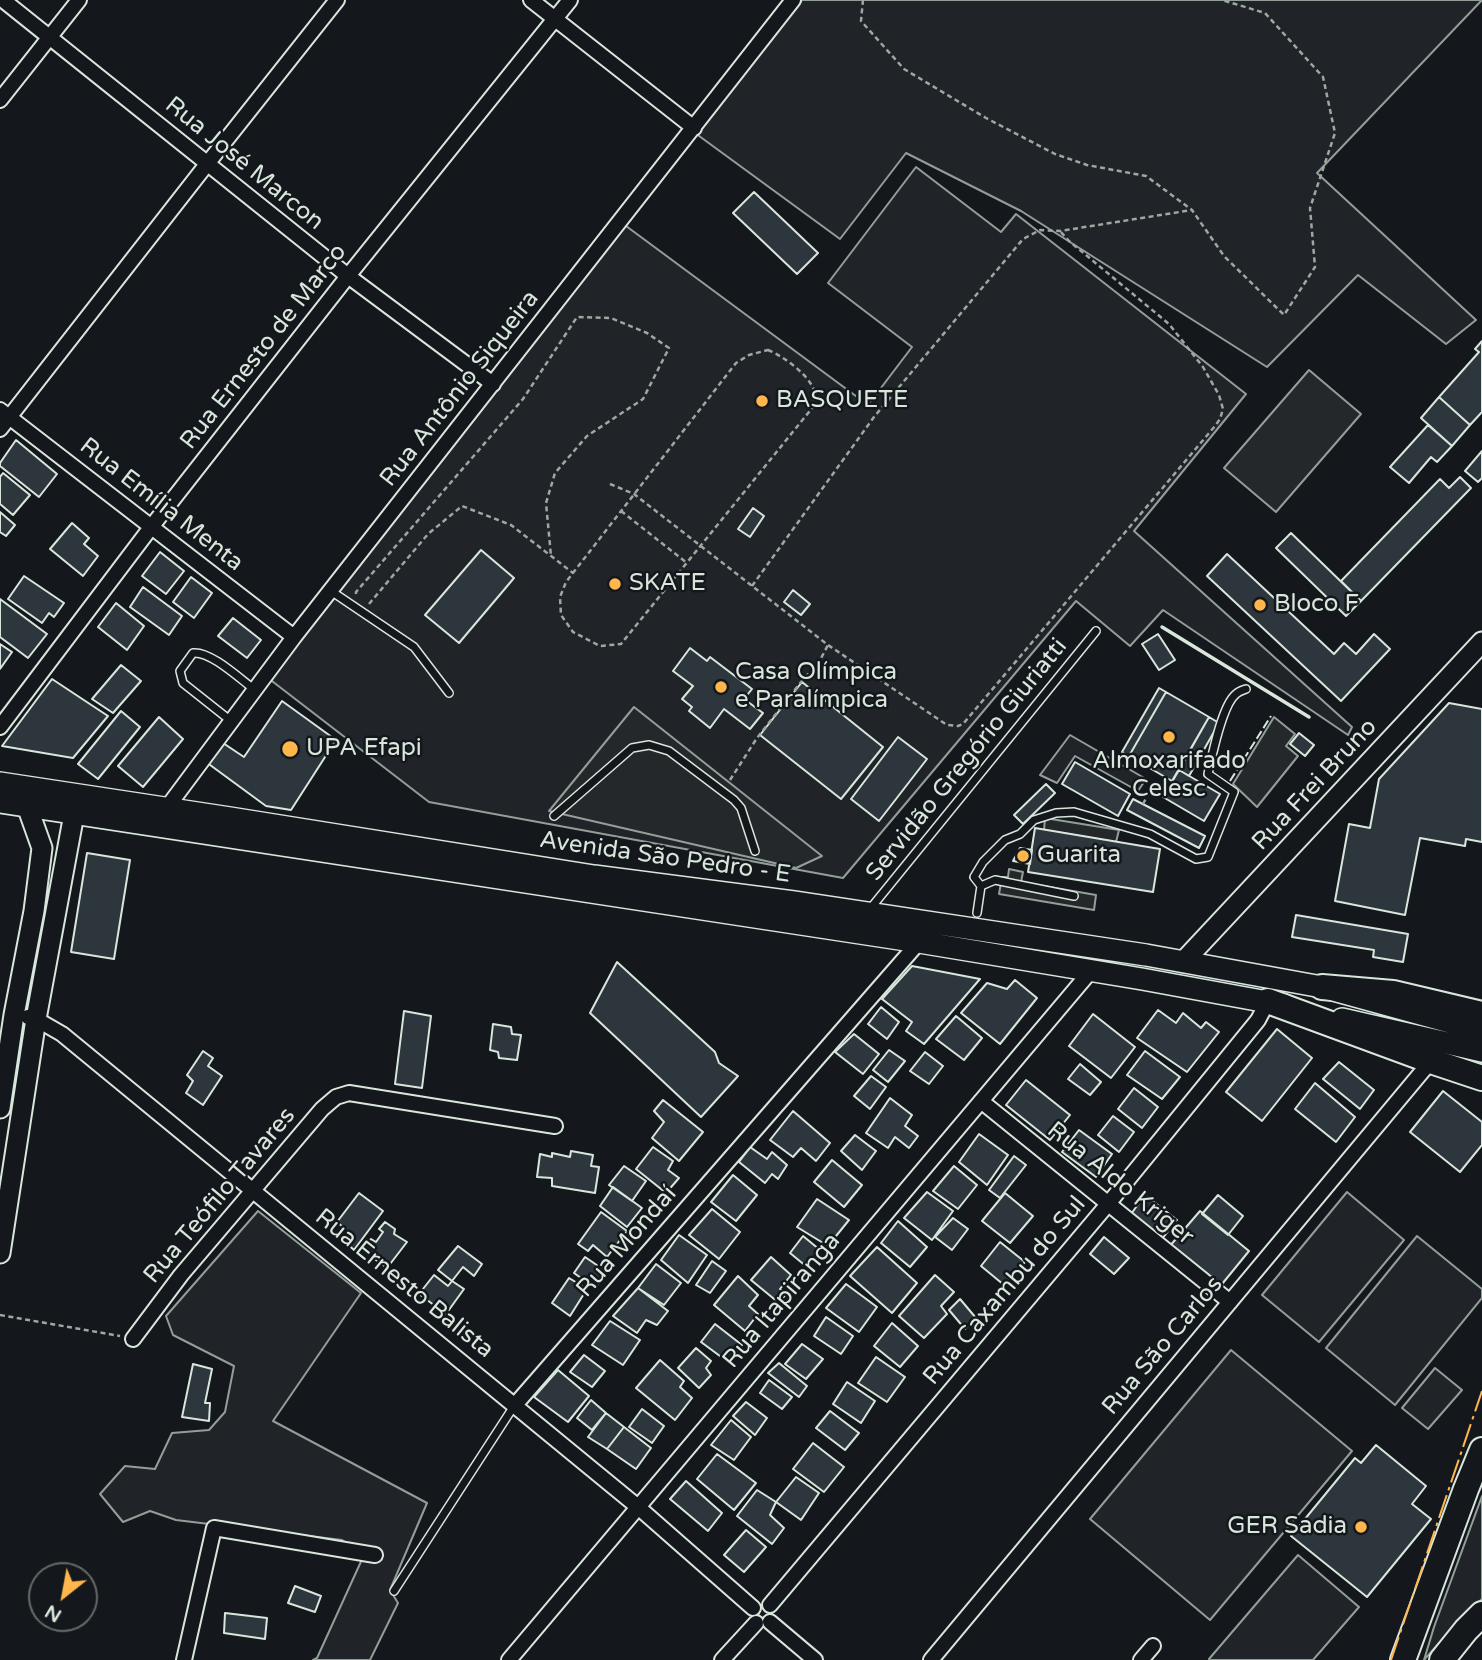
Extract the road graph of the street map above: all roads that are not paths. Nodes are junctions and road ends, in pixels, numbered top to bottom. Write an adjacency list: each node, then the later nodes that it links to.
1 (4, 0): 8 (street, Rua José Marcon)
2 (79, 0): 8 (street)
3 (337, 0): 11 (street)
4 (531, 0): 7 (street)
5 (569, 0): 7 (street, Rua Ernesto de Marco)
6 (793, 0): 10 (street, Rua Antônio Siqueira)
7 (555, 19): 10 (street); 12 (street, Rua Ernesto de Marco)
8 (50, 37): 9 (street); 11 (street, Rua José Marcon)
9 (0, 100)
10 (694, 128): 13 (street, Rua Antônio Siqueira)
11 (207, 164): 12 (street, Rua José Marcon); 14 (street)
12 (348, 276): 13 (street, Rua José Marcon); 15 (street, Rua Ernesto de Marco)
13 (492, 384): 16 (street, Rua Antônio Siqueira)
14 (3, 419): 15 (street, Rua Emília Menta)
15 (152, 526): 18 (street, Rua Emília Menta); 24 (street, Rua Ernesto de Marco)
16 (331, 591): 18 (street, Rua Antônio Siqueira); 22 (lane)
17 (1096, 631): 34 (lane, Servidão Gregório Giuriatti)
18 (294, 637): 21 (street, Rua Antônio Siqueira)
19 (1482, 642): 37 (street, Rua Frei Bruno)
20 (1247, 689): 32 (lane)
21 (255, 690): 23 (street, Rua Antônio Siqueira); 23 (lane)
22 (449, 693)
23 (232, 721): 28 (street, Rua Antônio Siqueira)
24 (0, 727)
25 (0, 783): 28 (main road, Avenida São Pedro - E)
26 (0, 802): 27 (main road, Avenida São Pedro - E)
27 (27, 806): 29 (main road, Avenida São Pedro - E); 41 (street)
28 (166, 810): 34 (main road, Avenida São Pedro - E)
29 (74, 814): 36 (main road, Avenida São Pedro - E); 43 (street)
30 (554, 816): 31 (lane)
31 (755, 851)
32 (981, 886): 33 (lane); 35 (lane)
33 (1074, 896)
34 (867, 912): 37 (main road, Avenida São Pedro - E)
35 (977, 913)
36 (919, 942): 38 (main road, Avenida São Pedro - E); 56 (street, Rua Mondaí)
37 (1183, 961): 39 (main road, Avenida São Pedro - E)
38 (1090, 972): 40 (main road, Avenida São Pedro - E); 48 (street, Rua Itapiranga)
39 (1322, 987): 42 (highway); 44 (main road, Avenida São Pedro - E)
40 (1268, 1001): 45 (main road, Avenida São Pedro - E); 46 (highway); 52 (street, Rua Caxambu do Sul)
41 (14, 1014): 43 (street, Rua Ernesto Balista); 49 (street)
42 (1482, 1014)
43 (36, 1019): 51 (street, Rua Ernesto Balista); 53 (street)
44 (1482, 1031)
45 (1482, 1051)
46 (1431, 1061): 47 (highway); 54 (street, Rua São Carlos)
47 (1482, 1079)
48 (981, 1101): 52 (street, Rua Aldo Kriger); 58 (street, Rua Itapiranga)
49 (0, 1108)
50 (555, 1126): 51 (street, Rua Teófilo Tavares)
51 (253, 1189): 55 (street, Rua Teófilo Tavares); 56 (street, Rua Ernesto Balista)
52 (1108, 1204): 54 (street, Rua Aldo Kriger); 62 (street, Rua Caxambu do Sul)
53 (0, 1253)
54 (1230, 1301): 68 (street, Rua São Carlos)
55 (133, 1339)
56 (515, 1405): 58 (street, Rua Ernesto Balista); 60 (lane, Rua Mondaí)
57 (1482, 1450): 70 (highway)
58 (638, 1507): 62 (street, Rua Ernesto Balista); 65 (street, Rua Itapiranga)
59 (375, 1555): 64 (street)
60 (394, 1591)
61 (1482, 1614): 71 (highway)
62 (760, 1618): 66 (street); 67 (street, Rua Ernesto Balista)
63 (1153, 1646): 69 (street)
64 (184, 1660)
65 (509, 1660)
66 (722, 1660)
67 (815, 1660)
68 (931, 1660)
69 (1141, 1660)
70 (1404, 1660)
71 (1442, 1660)

